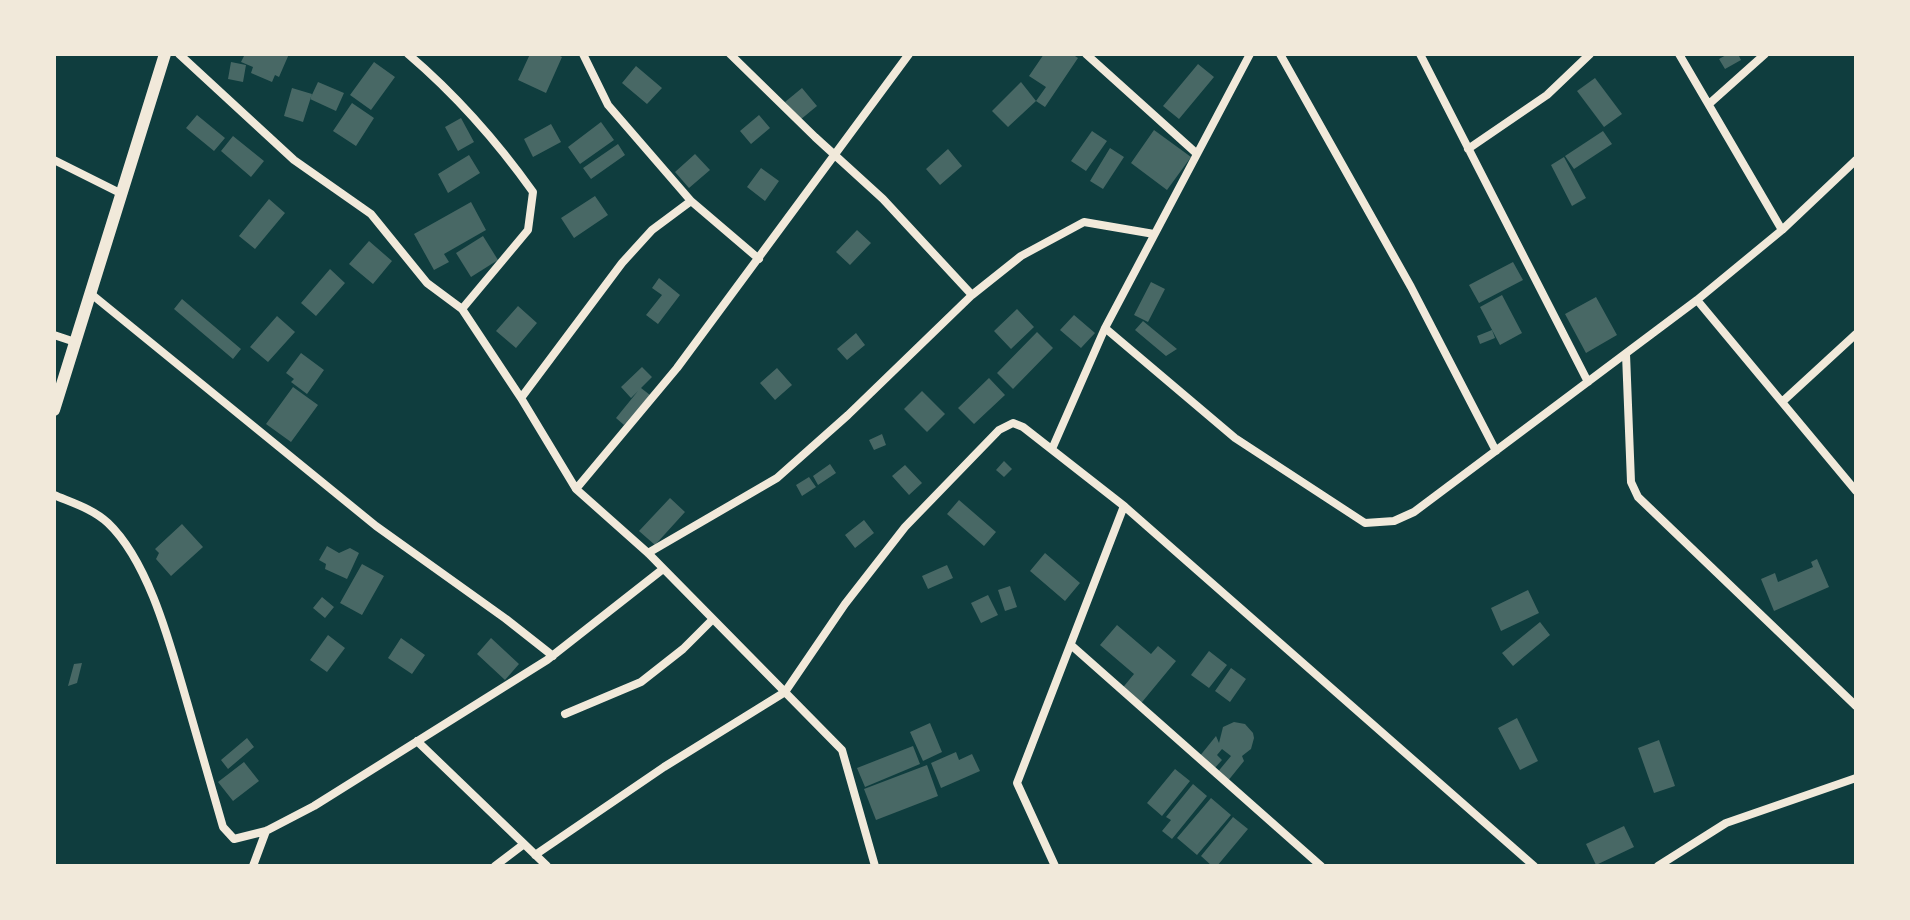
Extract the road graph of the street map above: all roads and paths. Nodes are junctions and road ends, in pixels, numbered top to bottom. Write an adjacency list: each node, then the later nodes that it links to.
1 (165, 54): 20 (main road)
2 (179, 54): 28 (street)
3 (408, 54): 28 (street)
4 (583, 54): 21 (street)
5 (730, 54): 17 (street)
6 (909, 54): 17 (street)
7 (1086, 54): 16 (street)
8 (1250, 54): 16 (street)
9 (1280, 54): 39 (street)
10 (1420, 54): 15 (street)
11 (1590, 54): 15 (street)
12 (1679, 54): 14 (street)
13 (1765, 54): 14 (street)
14 (1709, 104): 22 (street)
15 (1468, 149): 34 (street)
16 (1196, 153): 23 (street)
17 (835, 154): 24 (street); 26 (street)
18 (54, 160): 20 (street)
19 (1856, 160): 22 (street)
20 (120, 193): 25 (main road)
21 (691, 201): 24 (street); 35 (street)
22 (1782, 230): 27 (street)
23 (1154, 234): 26 (street); 29 (street)
24 (759, 259): 40 (street)
25 (90, 293): 32 (main road); 48 (street)
26 (972, 295): 44 (street)
27 (1697, 300): 33 (street); 36 (street)
28 (462, 309): 35 (street)
29 (1105, 328): 38 (street); 39 (street)
30 (1856, 334): 36 (street)
31 (54, 335): 32 (street)
32 (75, 342): 37 (main road)
33 (1626, 354): 34 (street); 50 (street)
34 (1588, 382): 39 (street)
35 (521, 398): 40 (street)
36 (1782, 402): 41 (street)
37 (54, 410)
38 (1052, 449): 43 (street); 49 (street)
39 (1496, 451)
40 (576, 489): 44 (street)
41 (1856, 491)
42 (54, 495): 54 (street)
43 (1124, 506): 47 (street); 63 (street)
44 (648, 553): 45 (street)
45 (663, 569): 46 (street); 48 (street)
46 (713, 619): 49 (street); 51 (street)
47 (1071, 645): 61 (street); 62 (street)
48 (553, 656): 52 (street)
49 (785, 692): 56 (street); 60 (street)
50 (1856, 706)
51 (565, 714)
52 (417, 741): 54 (street); 55 (street)
53 (1856, 778): 64 (street)
54 (266, 831): 57 (street)
55 (524, 844): 56 (street); 58 (street)
56 (535, 855): 59 (street)
57 (253, 866)
58 (495, 866)
59 (547, 866)
60 (875, 866)
61 (1055, 866)
62 (1321, 866)
63 (1534, 866)
64 (1658, 866)

